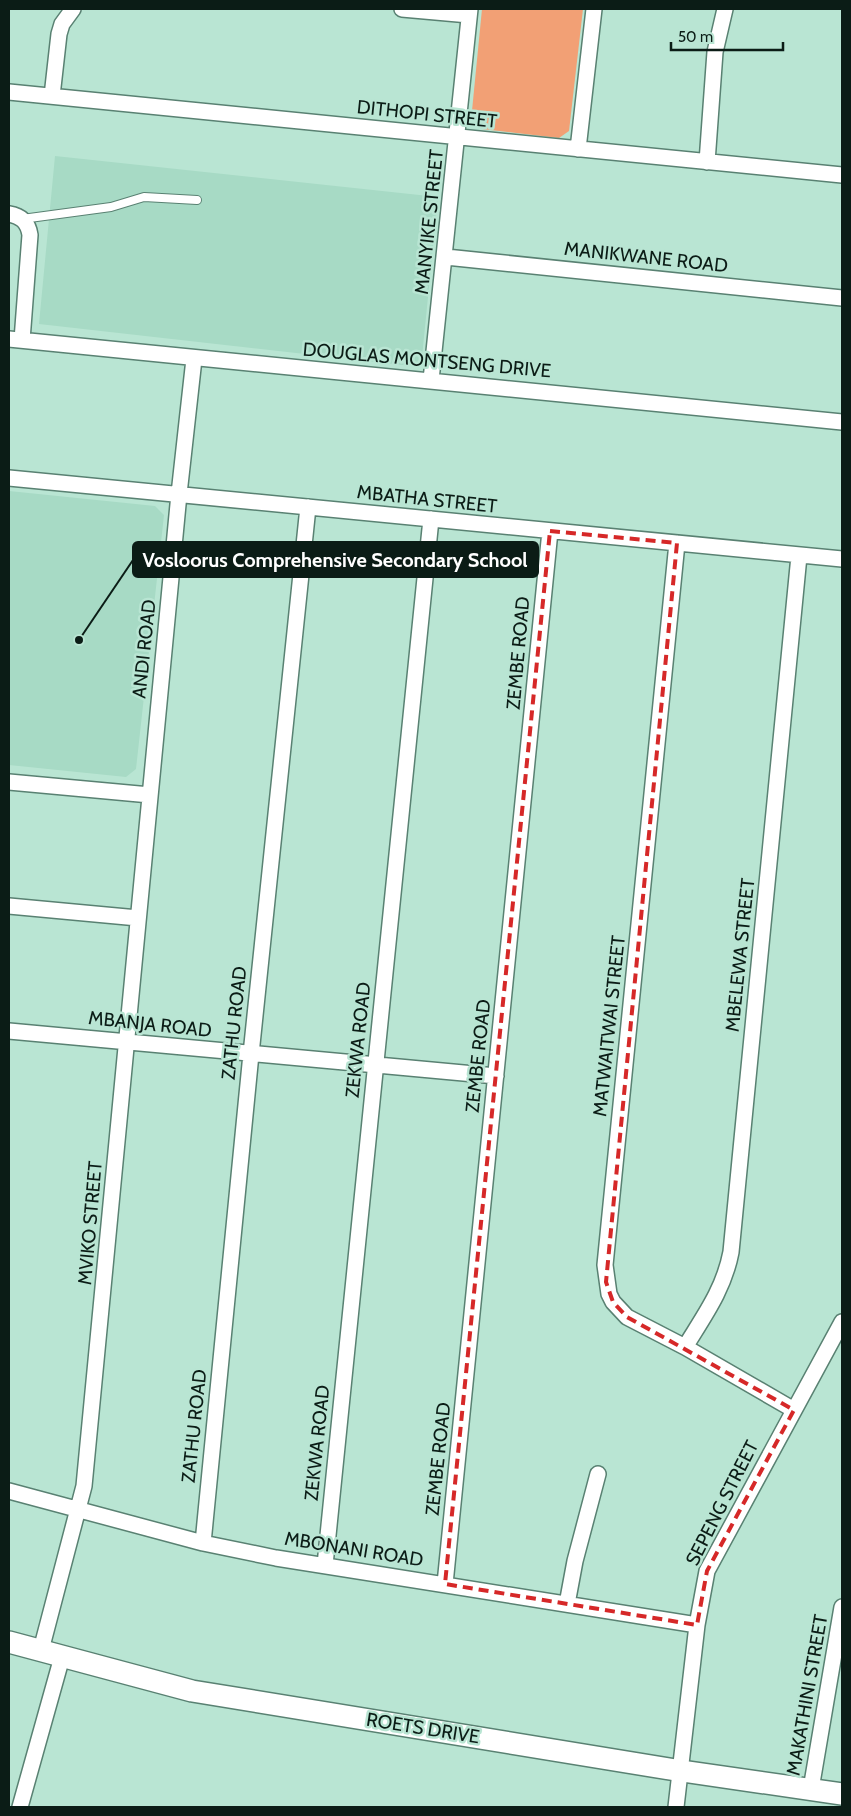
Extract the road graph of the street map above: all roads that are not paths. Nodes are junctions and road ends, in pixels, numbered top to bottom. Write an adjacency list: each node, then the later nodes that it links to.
1 (72, 9): 7 (street)
2 (402, 9): 5 (street)
3 (594, 9): 9 (street)
4 (726, 9): 10 (street)
5 (470, 12): 8 (street, MANYIKE STREET)
6 (9, 92): 7 (street, DITHOPI STREET)
7 (52, 96): 8 (street, DITHOPI STREET)
8 (457, 138): 9 (street, DITHOPI STREET); 14 (street, MANYIKE STREET)
9 (578, 149): 10 (street, DITHOPI STREET)
10 (707, 162): 11 (street, DITHOPI STREET)
11 (842, 175)
12 (197, 200): 13 (lane)
13 (15, 216): 16 (street)
14 (446, 257): 15 (street, MANIKWANE ROAD); 18 (street, MANYIKE STREET)
15 (842, 298)
16 (15, 340): 17 (street, DOUGLAS MONTSENG DRIVE)
17 (194, 359): 18 (street, DOUGLAS MONTSENG DRIVE); 21 (street, ANDI ROAD)
18 (432, 380): 19 (street, DOUGLAS MONTSENG DRIVE)
19 (842, 422)
20 (9, 478): 21 (street, MBATHA STREET)
21 (179, 494): 22 (street, MBATHA STREET); 29 (street, ANDI ROAD)
22 (308, 507): 23 (street, MBATHA STREET); 34 (street, ZATHU ROAD)
23 (431, 519): 24 (street, MBATHA STREET); 35 (street, ZEKWA ROAD)
24 (550, 531): 25 (street, MBATHA STREET); 36 (street, ZEMBE ROAD)
25 (677, 543): 26 (street, MBATHA STREET); 38 (street, MATWAITWAI STREET)
26 (799, 556): 27 (street, MBATHA STREET); 38 (street, MBELEWA STREET)
27 (842, 559)
28 (9, 782): 29 (street)
29 (150, 795): 31 (street, MVIKO STREET)
30 (9, 906): 31 (street)
31 (138, 918): 33 (street, MVIKO STREET)
32 (9, 1031): 33 (street, MBANJA ROAD)
33 (127, 1042): 34 (street, MBANJA ROAD); 42 (street, MVIKO STREET)
34 (250, 1054): 35 (street, MBANJA ROAD); 43 (street, ZATHU ROAD)
35 (376, 1066): 36 (street, MBANJA ROAD); 44 (street, ZEKWA ROAD)
36 (496, 1076): 45 (street, ZEMBE ROAD)
37 (842, 1322): 39 (street, SEPENG STREET)
38 (685, 1347): 39 (street, MATWAITWAI STREET)
39 (794, 1410): 48 (street, SEPENG STREET)
40 (598, 1474): 46 (street)
41 (9, 1491): 42 (street, MBONANI ROAD)
42 (79, 1510): 43 (street, MBONANI ROAD); 50 (street, MVIKO STREET)
43 (203, 1543): 44 (street, MBONANI ROAD)
44 (325, 1565): 45 (street, MBONANI ROAD)
45 (446, 1584): 46 (street, MBONANI ROAD)
46 (567, 1604): 48 (street, MBONANI ROAD)
47 (842, 1607): 51 (street, MAKATHINI STREET)
48 (697, 1625): 53 (street, SEPENG STREET)
49 (9, 1642): 50 (street, ROETS DRIVE)
50 (41, 1650): 52 (street, ROETS DRIVE)
51 (838, 1653): 54 (street, MAKATHINI STREET)
52 (62, 1657): 53 (street, ROETS DRIVE); 56 (street)
53 (682, 1771): 54 (street, ROETS DRIVE); 57 (street, SEPENG STREET)
54 (811, 1789): 55 (street, ROETS DRIVE)
55 (842, 1794)
56 (20, 1807)
57 (676, 1807)

